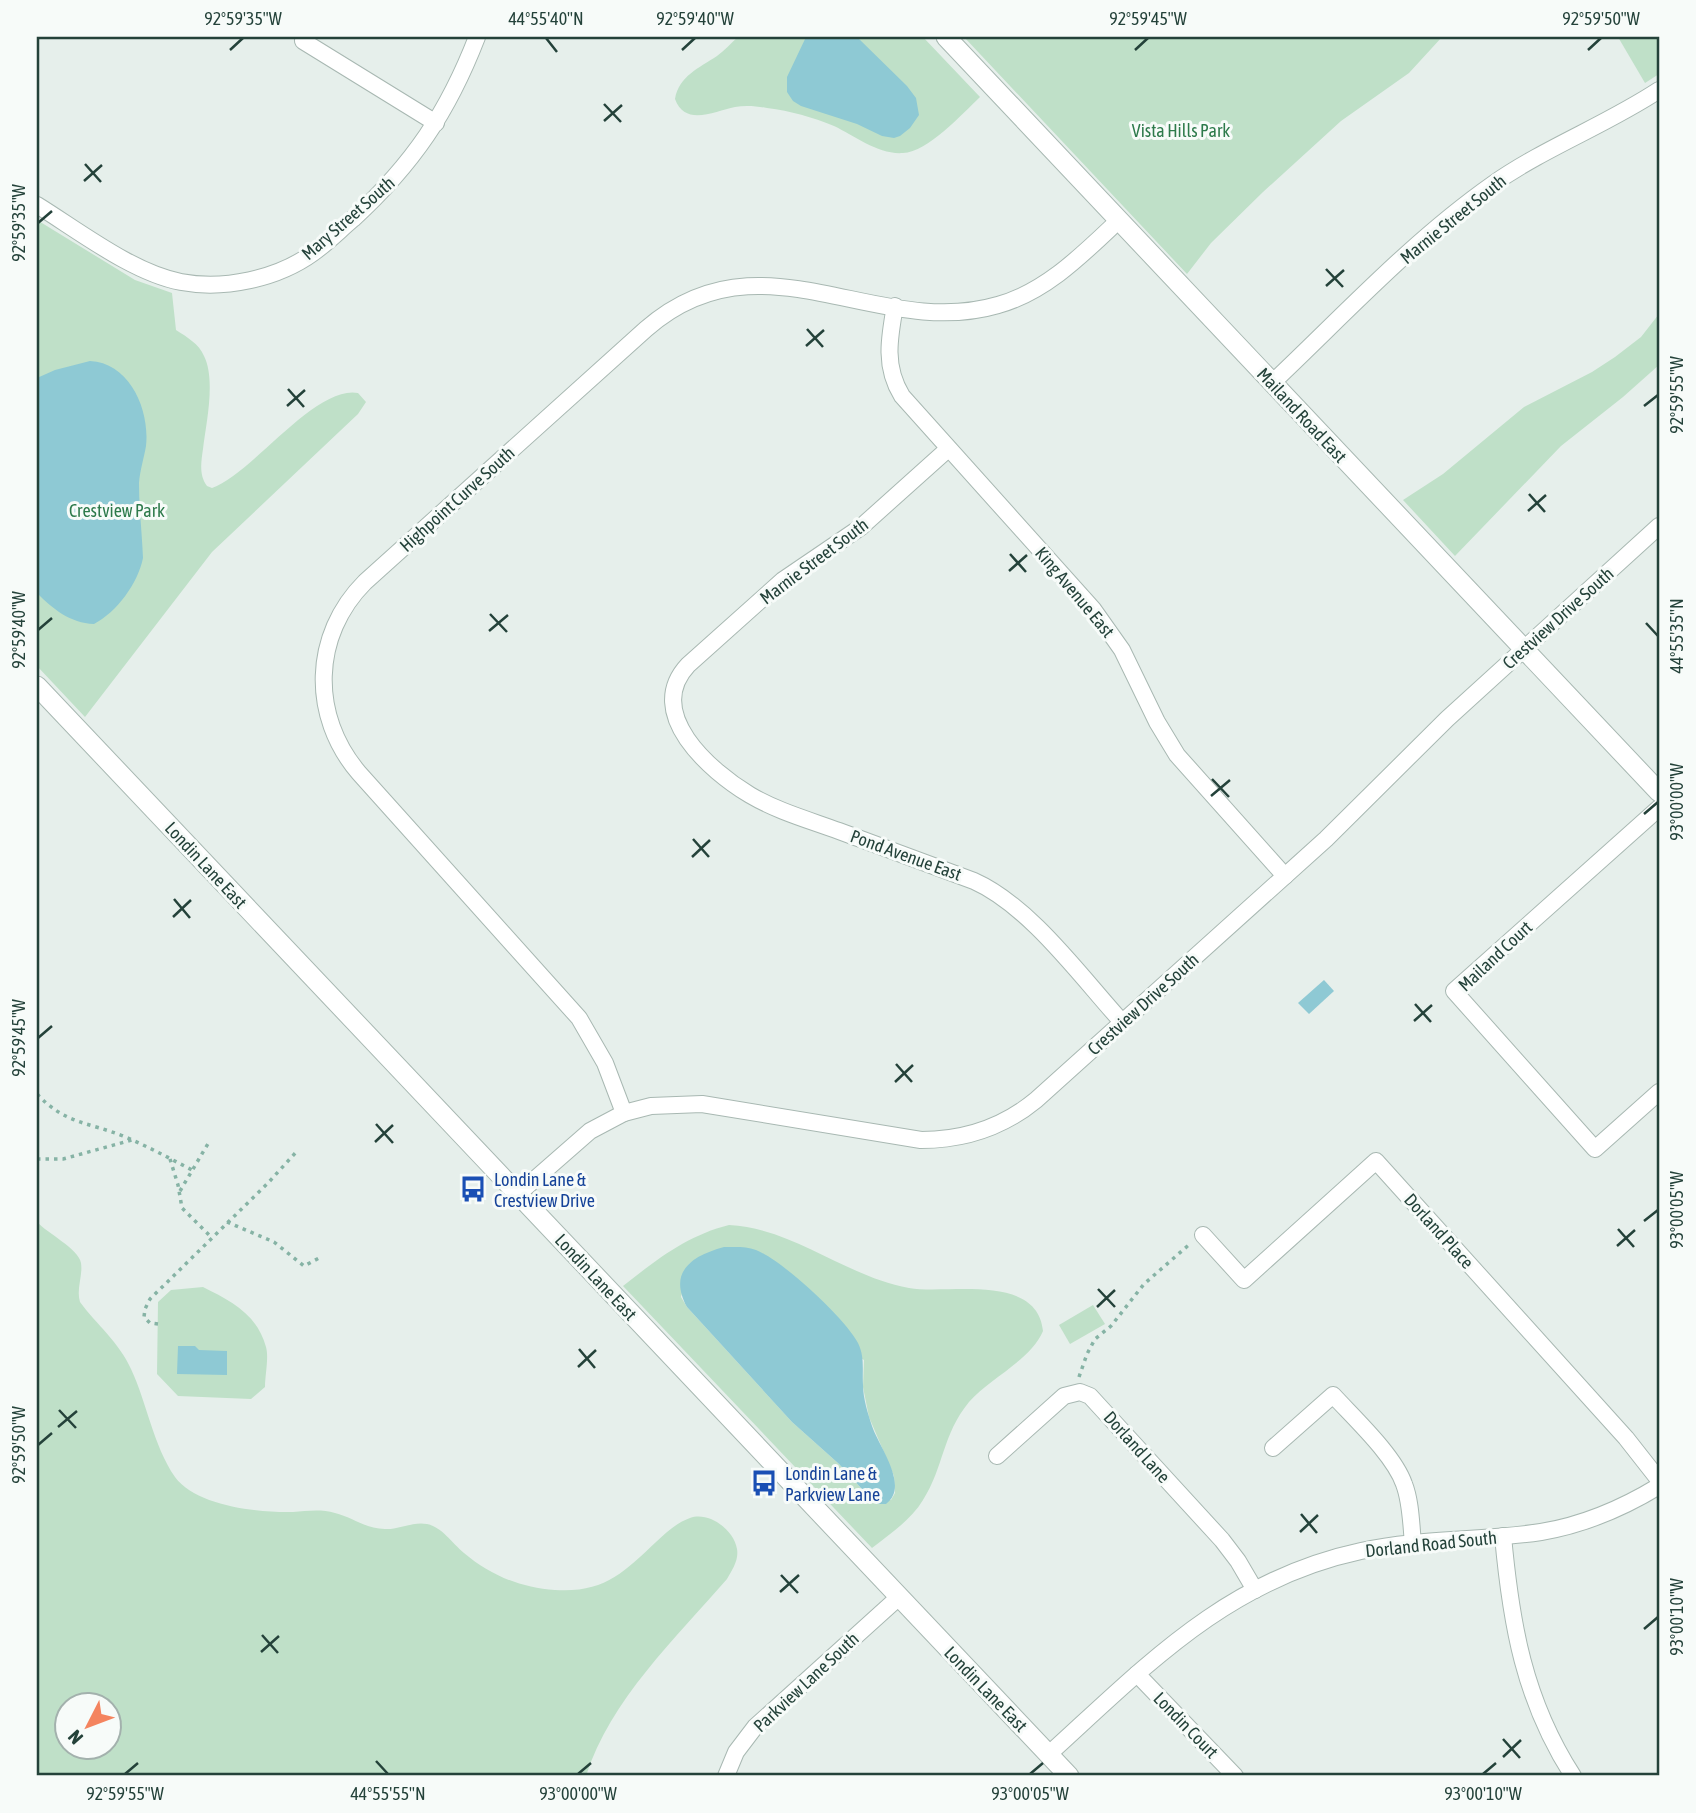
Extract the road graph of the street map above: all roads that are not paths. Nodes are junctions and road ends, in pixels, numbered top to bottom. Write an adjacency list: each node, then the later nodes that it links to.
1 (477, 37): 5 (street, Mary Street South)
2 (946, 37): 7 (street, Mailand Road East)
3 (303, 41): 5 (street)
4 (1659, 90): 9 (street, Marnie Street South)
5 (436, 123): 6 (street, Mary Street South)
6 (37, 205)
7 (1119, 220): 8 (street, Highpoint Curve South); 9 (street, Mailand Road East)
8 (895, 306): 10 (street, King Avenue East); 20 (street, Highpoint Curve South)
9 (1272, 383): 12 (street, Mailand Road East)
10 (948, 449): 14 (street, Marnie Street South); 17 (street, King Avenue East)
11 (1659, 526): 12 (street, Crestview Drive South)
12 (1524, 649): 15 (street, Mailand Road East); 17 (street, Crestview Drive South)
13 (37, 686): 21 (street, Londin Lane East)
14 (674, 715): 18 (street, Pond Avenue East)
15 (1659, 792)
16 (1659, 808): 19 (street, Mailand Court)
17 (1285, 876): 18 (street, Crestview Drive South)
18 (1122, 1022): 20 (street, Crestview Drive South)
19 (1659, 1092)
20 (624, 1113): 21 (street, Crestview Drive South)
21 (518, 1194): 30 (street, Londin Lane East)
22 (1203, 1235): 25 (street, Dorland Place)
23 (1273, 1448): 28 (street)
24 (997, 1456): 29 (street, Dorland Lane)
25 (1659, 1480)
26 (1659, 1486): 27 (street, Dorland Road South)
27 (1503, 1536): 28 (street, Dorland Road South); 33 (street)
28 (1413, 1543): 29 (street, Dorland Road South)
29 (1255, 1590): 31 (street, Dorland Road South)
30 (899, 1597): 32 (street, Londin Lane East); 34 (street, Parkview Lane South)
31 (1137, 1674): 32 (street, Dorland Road South); 36 (street, Londin Court)
32 (1048, 1755): 35 (street, Londin Lane East)
33 (1567, 1774)
34 (726, 1776)
35 (1069, 1776)
36 (1235, 1776)

